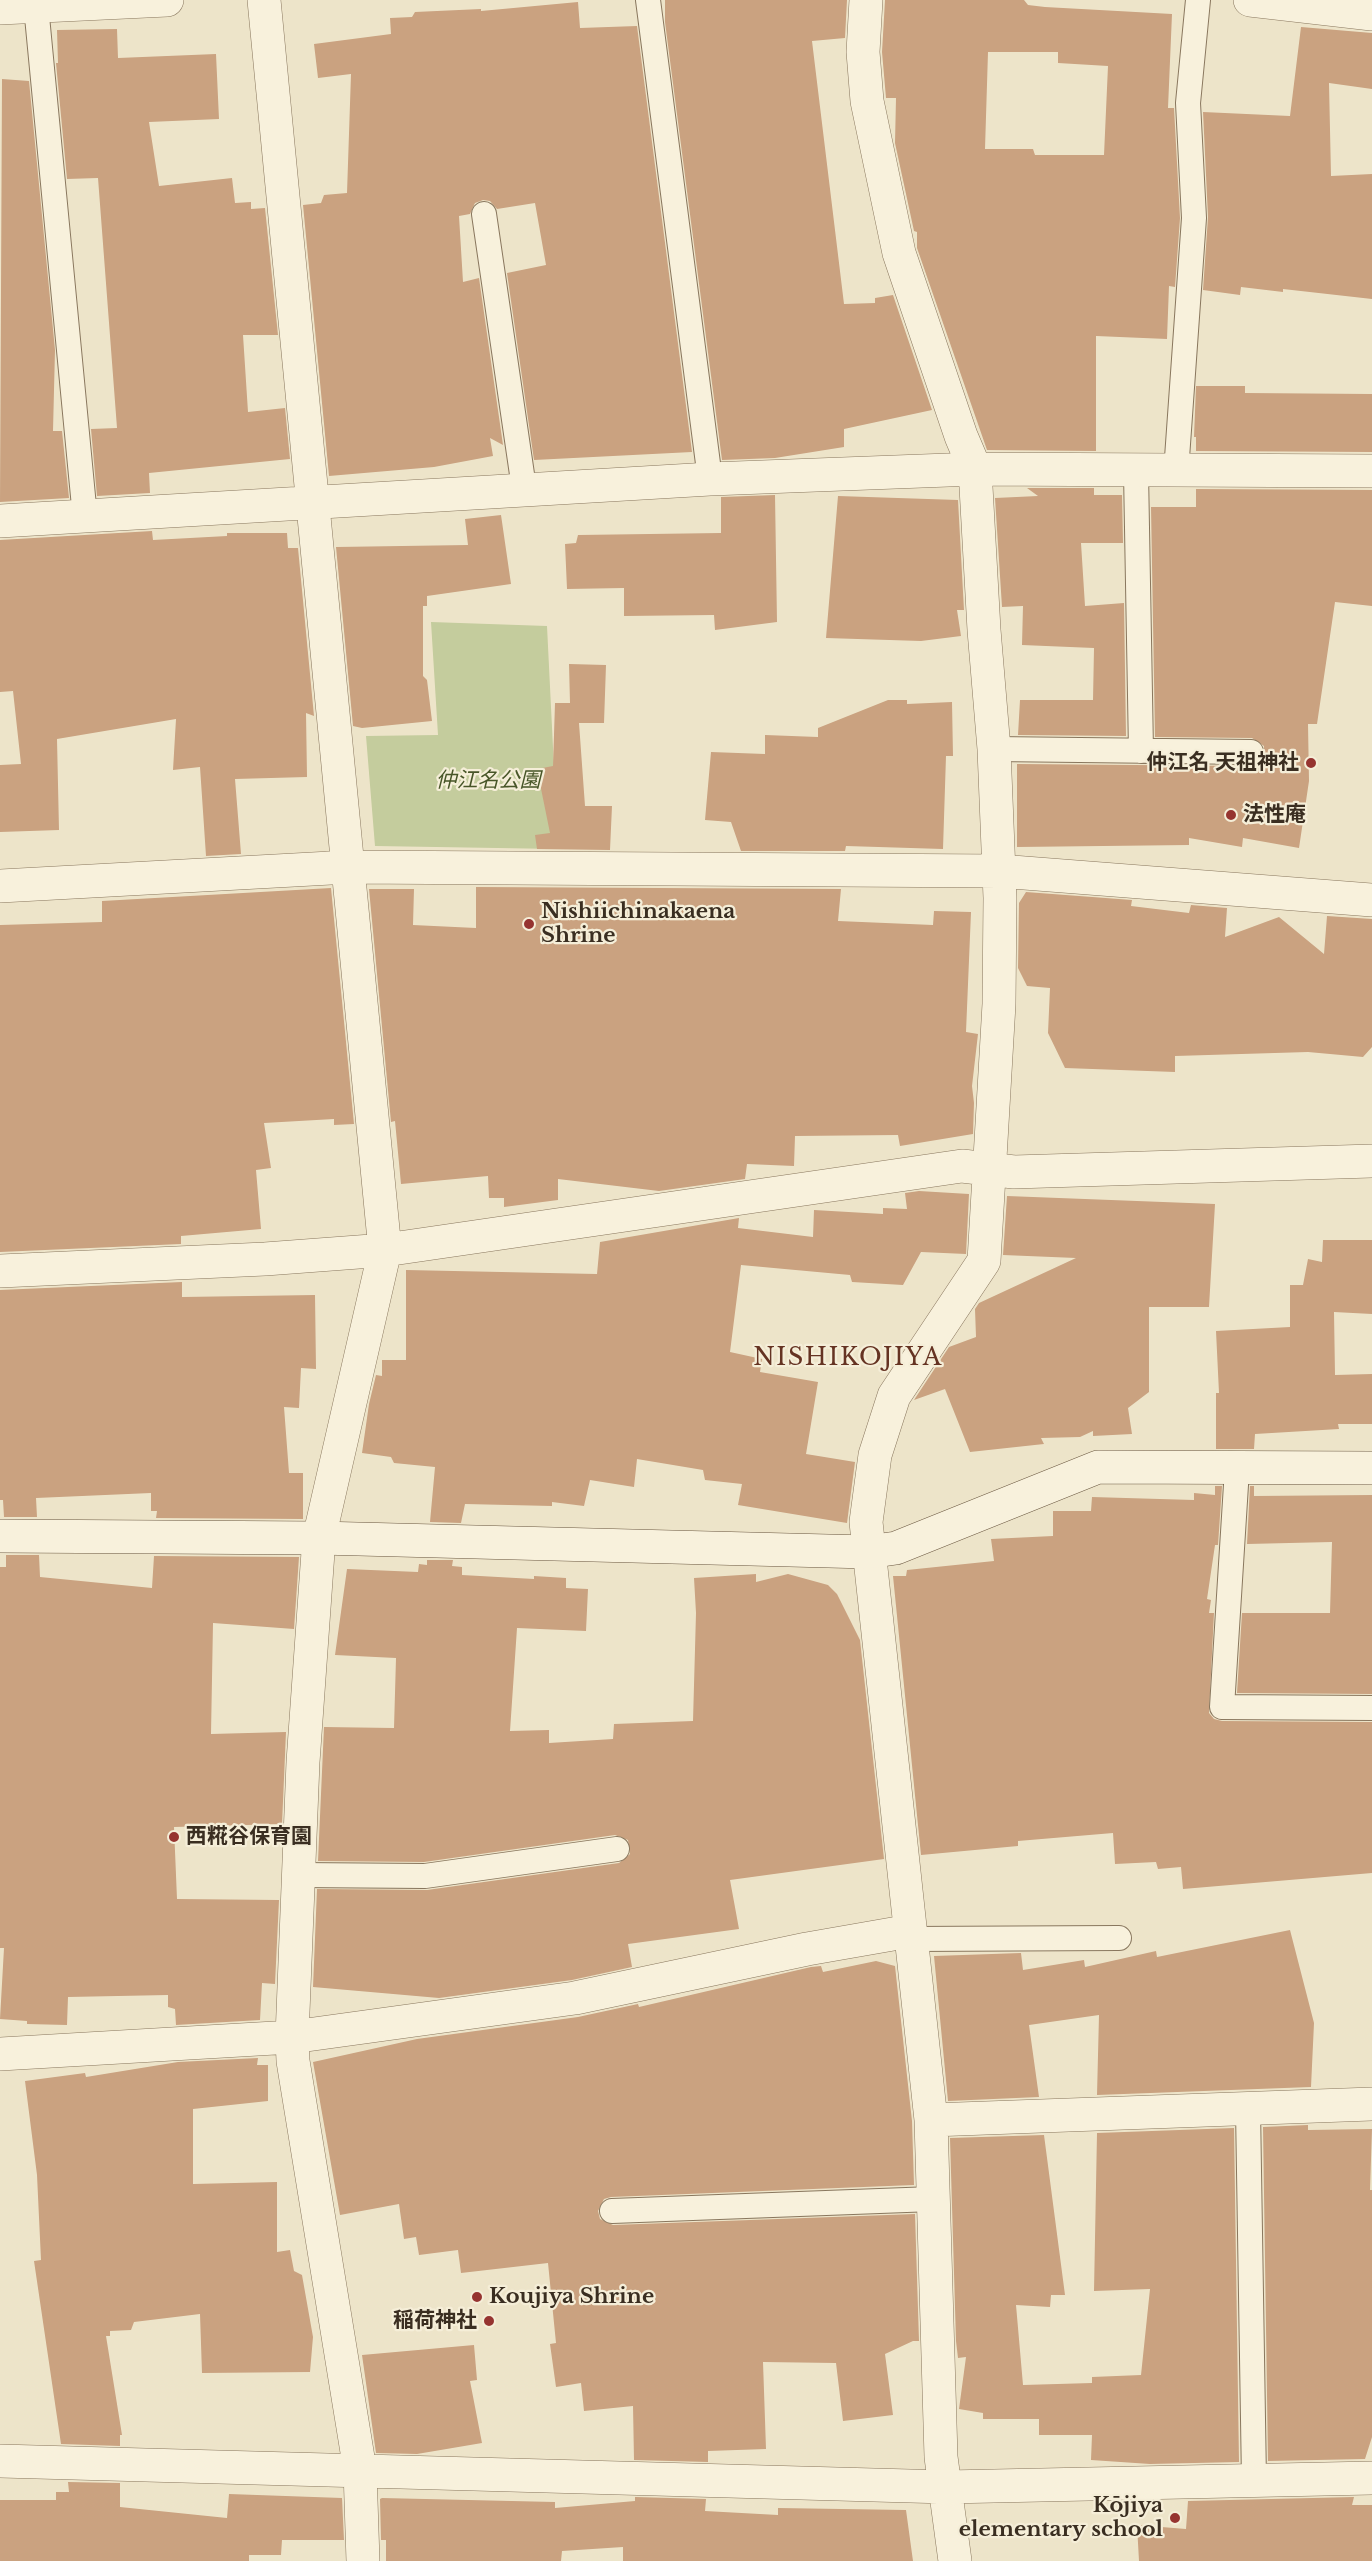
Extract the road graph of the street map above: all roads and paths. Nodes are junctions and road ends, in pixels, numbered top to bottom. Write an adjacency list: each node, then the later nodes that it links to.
1 (167, 0): 7 (street)
2 (264, 0): 17 (street)
3 (648, 0): 15 (lane)
4 (866, 0): 11 (street)
5 (1198, 0): 14 (lane)
6 (1250, 0): 9 (street)
7 (36, 6): 8 (street); 18 (lane)
8 (0, 8)
9 (1372, 14)
10 (484, 214): 16 (lane)
11 (975, 469): 13 (street); 15 (street); 20 (street)
12 (1372, 471): 14 (street)
13 (1136, 472): 14 (street); 21 (lane)
14 (1176, 472)
15 (710, 479): 16 (street)
16 (524, 488): 17 (street)
17 (312, 504): 18 (street); 23 (street)
18 (85, 517): 19 (street)
19 (0, 521)
20 (994, 749): 21 (lane); 24 (street)
21 (1141, 751): 22 (lane)
22 (1251, 752)
23 (349, 867): 24 (street); 25 (street); 29 (street)
24 (999, 871): 26 (street); 28 (street)
25 (0, 886)
26 (1372, 900)
27 (1372, 1161): 28 (street)
28 (990, 1168): 29 (street); 35 (street)
29 (385, 1250): 30 (street); 34 (street)
30 (0, 1271)
31 (1372, 1468): 32 (street)
32 (1237, 1469): 35 (street); 36 (lane)
33 (0, 1536): 34 (street)
34 (319, 1538): 35 (street); 38 (street)
35 (868, 1552): 39 (street)
36 (1372, 1708)
37 (616, 1849): 38 (lane)
38 (298, 1875): 41 (street)
39 (910, 1935): 40 (lane); 41 (street); 45 (street)
40 (1119, 1938)
41 (292, 2037): 42 (street); 49 (street)
42 (0, 2054)
43 (1372, 2104): 44 (street)
44 (1248, 2109): 45 (street); 51 (lane)
45 (931, 2120): 46 (street)
46 (933, 2199): 47 (lane); 52 (street)
47 (612, 2211)
48 (0, 2461): 49 (street)
49 (360, 2470): 52 (street); 53 (street)
50 (1372, 2478): 51 (street)
51 (1254, 2481): 52 (street)
52 (947, 2487): 54 (street)
53 (363, 2561)
54 (955, 2561)

